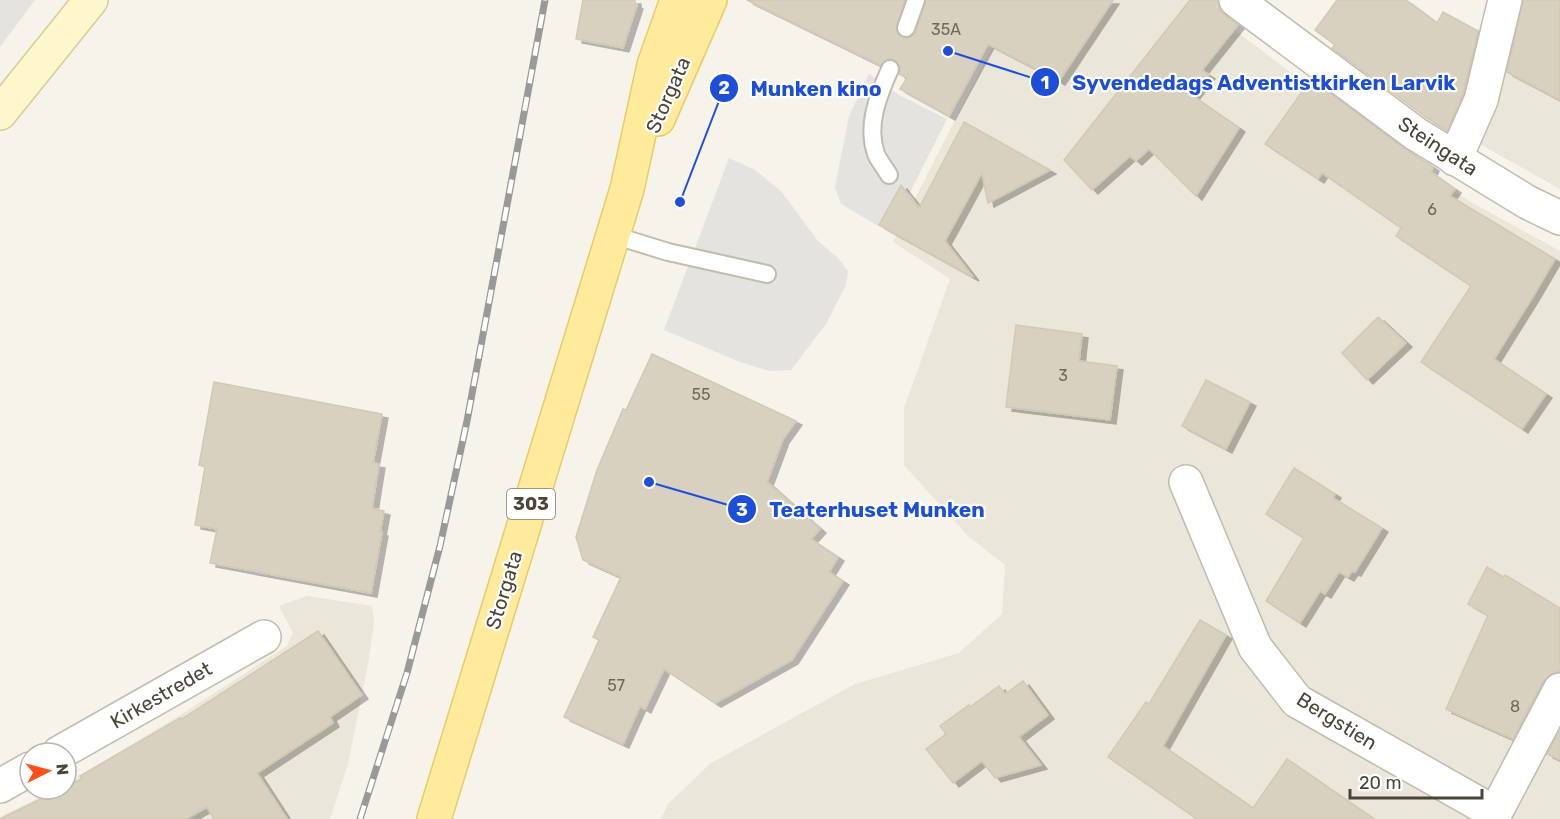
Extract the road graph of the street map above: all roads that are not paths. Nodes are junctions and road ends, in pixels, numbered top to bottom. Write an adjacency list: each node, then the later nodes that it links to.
1 (91, 0): 9 (main road)
2 (677, 0): 12 (main road, Storgata / 303)
3 (710, 0): 12 (main road, Storgata / 303)
4 (916, 0): 7 (lane)
5 (1236, 0): 10 (street, Steingata)
6 (1505, 0): 10 (street)
7 (906, 28)
8 (890, 69): 11 (lane)
9 (0, 113)
10 (1455, 159): 13 (street, Steingata)
11 (889, 175)
12 (627, 189): 14 (main road, Storgata / 303)
13 (1560, 218)
14 (613, 235): 15 (lane); 23 (main road, Storgata / 303)
15 (767, 274)
16 (1186, 482): 22 (street, Bergstien)
17 (264, 637): 19 (street, Kirkestredet)
18 (1560, 690): 22 (street)
19 (78, 742)
20 (18, 776): 21 (street)
21 (0, 786)
22 (1493, 816)
23 (434, 819)

